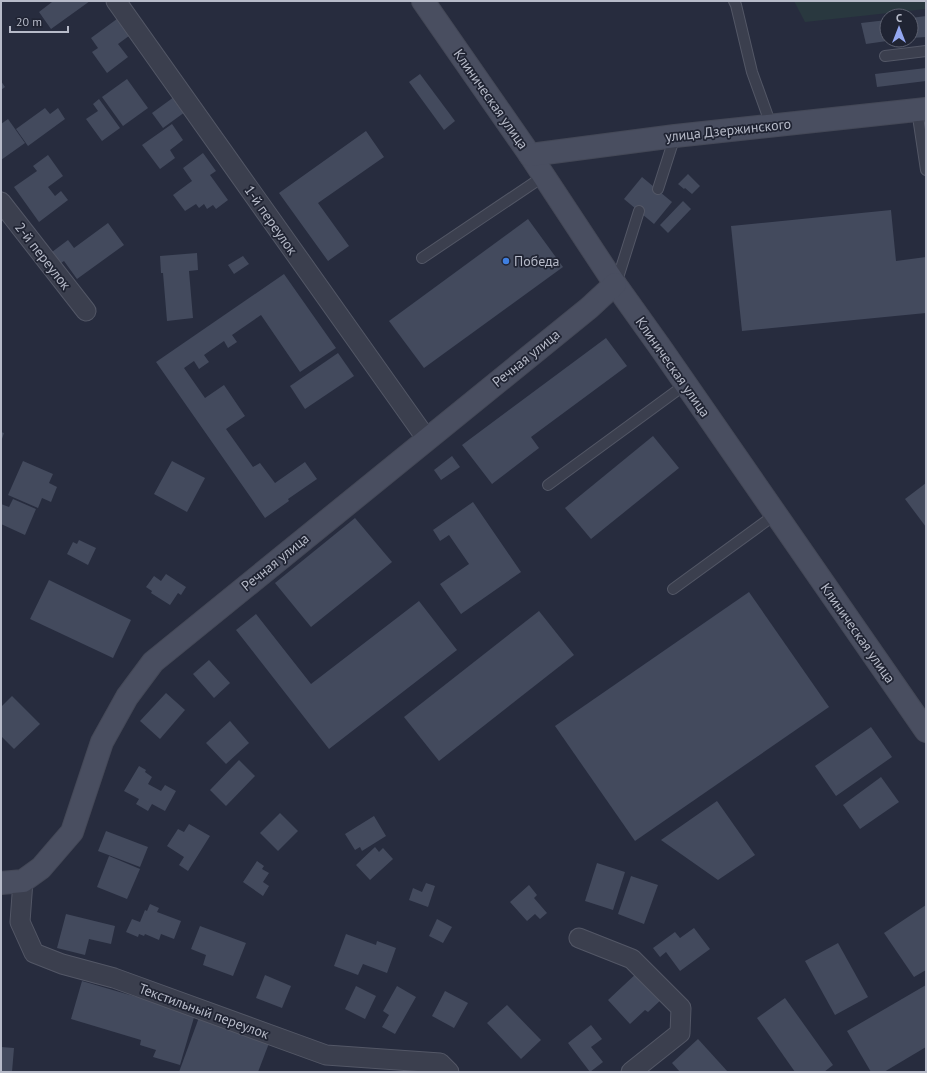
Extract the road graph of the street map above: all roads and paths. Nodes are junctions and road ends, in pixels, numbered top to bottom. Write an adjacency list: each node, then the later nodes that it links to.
1 (116, 1): 19 (street, 1-й переулок)
2 (423, 1): 9 (street, Клиническая улица)
3 (734, 1): 7 (lane)
4 (926, 51): 5 (lane)
5 (885, 56)
6 (921, 109): 7 (street, улица Дзержинского); 10 (lane)
7 (771, 125): 8 (street, улица Дзержинского)
8 (675, 136): 9 (street, улица Дзержинского); 12 (lane)
9 (530, 155): 11 (street, Клиническая улица)
10 (926, 170)
11 (544, 176): 15 (lane); 16 (street, Клиническая улица)
12 (658, 189)
13 (1, 202): 17 (street, 2-й переулок)
14 (639, 211): 16 (lane)
15 (422, 258)
16 (615, 284): 18 (street, Клиническая улица); 19 (street, Речная улица)
17 (86, 311)
18 (686, 384): 20 (lane); 21 (street, Клиническая улица)
19 (426, 438): 24 (street, Речная улица)
20 (548, 485)
21 (776, 514): 22 (lane); 23 (street, Клиническая улица)
22 (673, 589)
23 (926, 731)
24 (23, 881): 25 (street); 27 (street, Текстильный переулок)
25 (1, 882)
26 (579, 938): 28 (street)
27 (449, 1072)
28 (630, 1072)

